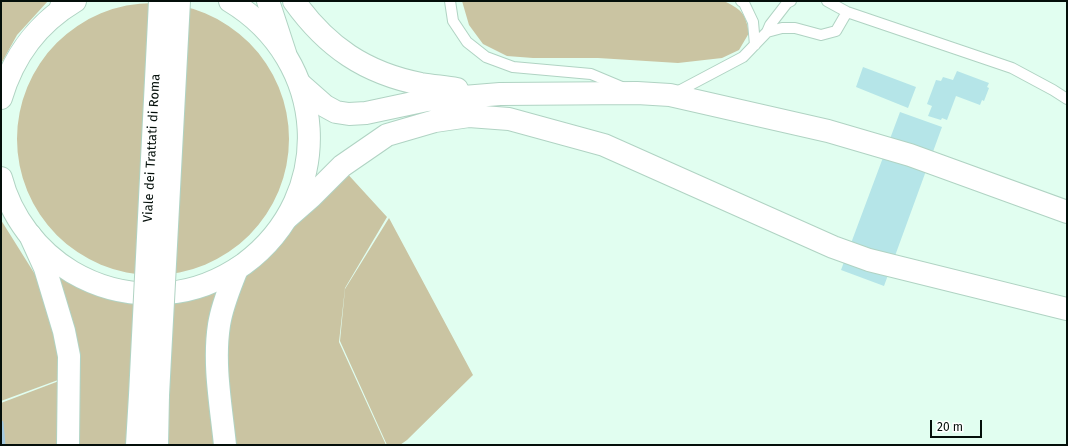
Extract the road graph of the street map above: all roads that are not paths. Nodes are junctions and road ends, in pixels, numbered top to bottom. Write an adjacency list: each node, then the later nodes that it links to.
1 (160, 1): 28 (main road, Viale dei Trattati di Roma, bridge)
2 (179, 1): 28 (main road, Viale dei Trattati di Roma, bridge)
3 (230, 1): 14 (main road)
4 (268, 1): 14 (main road)
5 (294, 1): 18 (main road)
6 (450, 1): 17 (lane)
7 (741, 1): 13 (lane)
8 (791, 1): 12 (lane)
9 (827, 1): 11 (lane)
10 (66, 4): 16 (main road)
11 (847, 12): 12 (lane); 20 (lane)
12 (767, 32): 13 (lane)
13 (755, 45): 19 (lane)
14 (285, 53): 15 (main road)
15 (300, 84): 18 (main road); 24 (main road)
16 (2, 90)
17 (637, 93): 18 (main road); 19 (main road)
18 (500, 94)
19 (670, 95): 23 (main road)
20 (1067, 99)
21 (1, 178): 22 (main road)
22 (5, 199): 25 (main road)
23 (1067, 212)
24 (286, 218): 26 (main road); 27 (main road)
25 (30, 235): 26 (main road); 29 (main road)
26 (237, 269): 32 (main road)
27 (1067, 309)
28 (149, 395): 30 (main road, Viale dei Trattati di Roma); 31 (main road, Viale dei Trattati di Roma)
29 (68, 445)
30 (137, 445)
31 (157, 445)
32 (225, 445)

